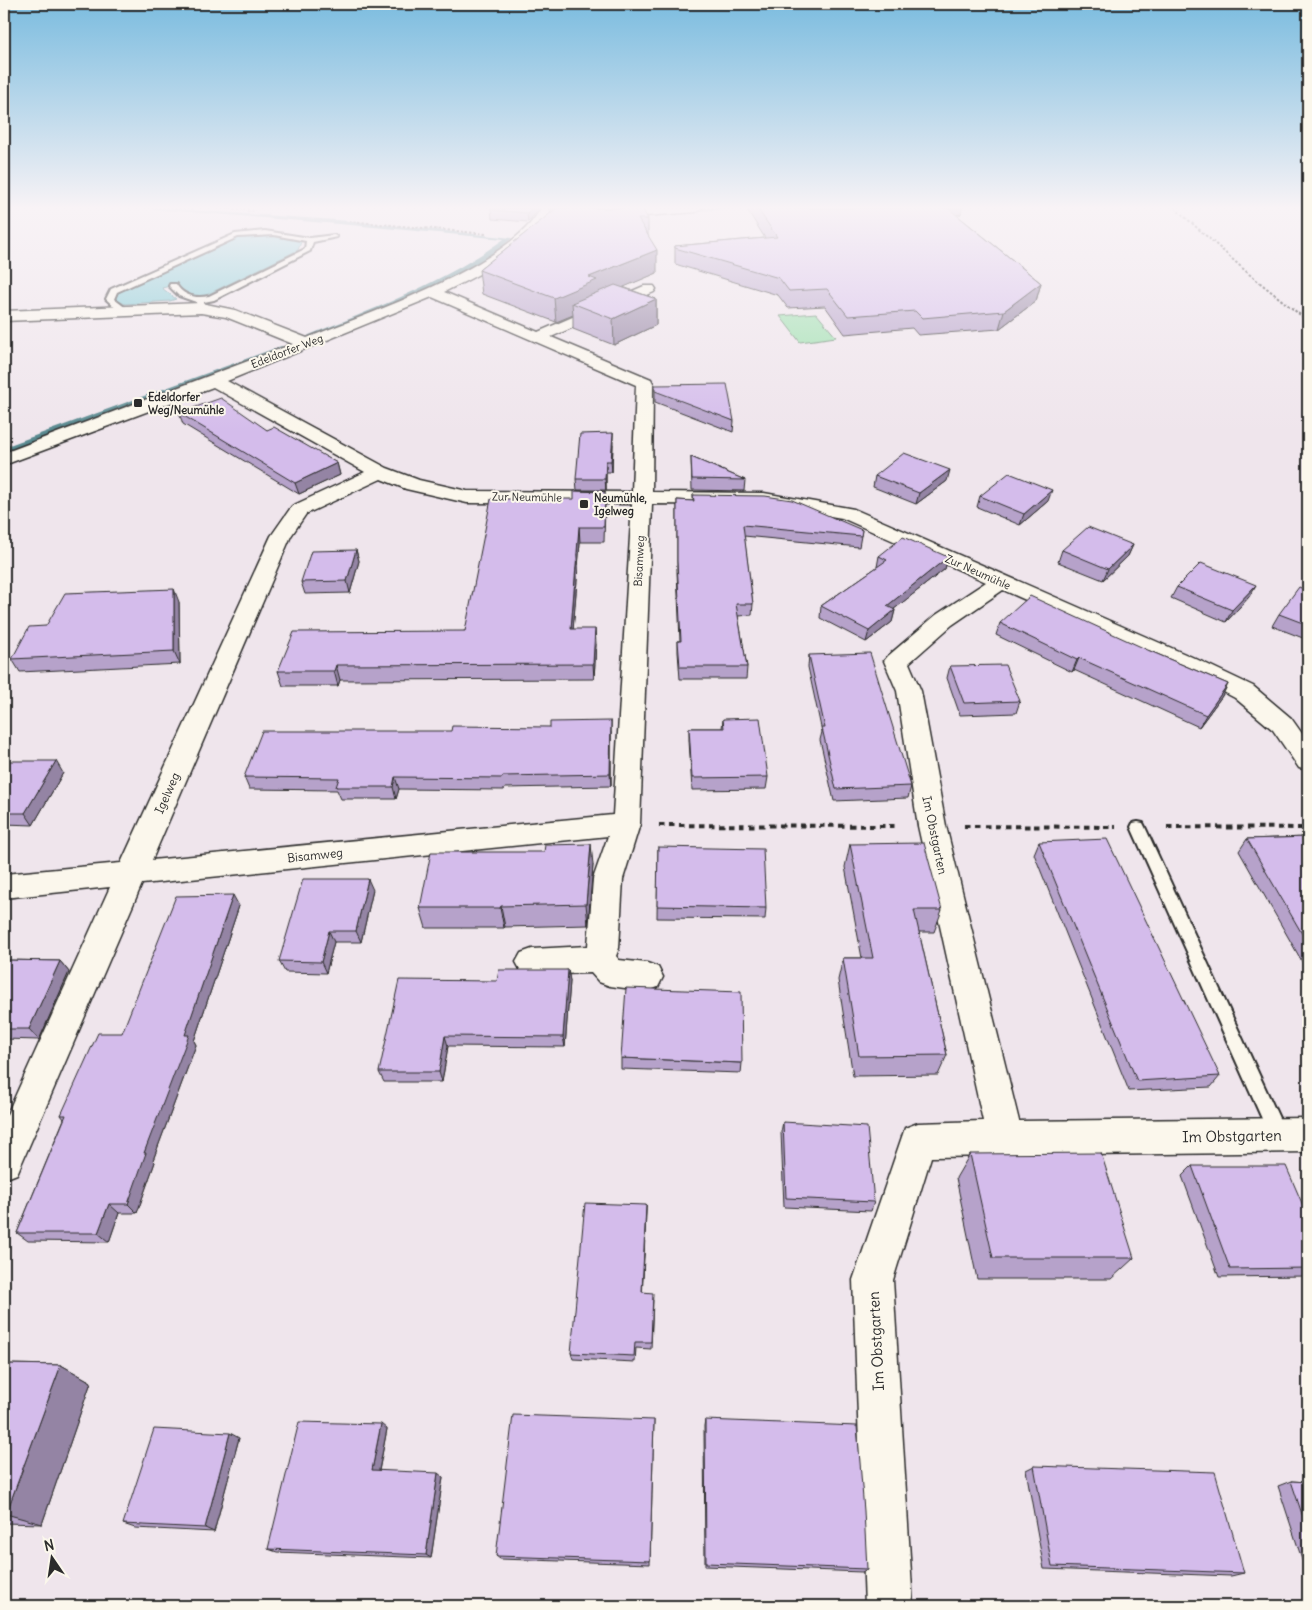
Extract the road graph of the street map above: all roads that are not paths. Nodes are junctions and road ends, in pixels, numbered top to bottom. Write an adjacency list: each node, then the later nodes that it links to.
1 (131, 283): 8 (lane)
2 (241, 283): 7 (lane)
3 (449, 283): 6 (street, Edeldorfer Weg)
4 (173, 286): 7 (lane)
5 (649, 289): 10 (street)
6 (432, 292): 10 (street, Bisamweg); 11 (street, Edeldorfer Weg)
7 (201, 304): 8 (street); 11 (street)
8 (123, 310): 9 (street)
9 (4, 316)
10 (539, 337): 15 (street, Bisamweg)
11 (308, 344): 12 (street, Edeldorfer Weg)
12 (212, 380): 13 (street, Edeldorfer Weg); 14 (street, Zur Neumühle)
13 (4, 459)
14 (380, 472): 15 (street, Zur Neumühle); 20 (street, Igelweg)
15 (642, 499): 16 (street, Zur Neumühle); 18 (street, Bisamweg)
16 (1001, 582): 17 (street, Zur Neumühle); 27 (street, Im Obstgarten)
17 (1308, 761)
18 (626, 824): 20 (street, Bisamweg); 22 (street, Bisamweg)
19 (1138, 827): 25 (lane)
20 (130, 873): 21 (street, Bisamweg); 28 (street, Igelweg)
21 (4, 886)
22 (599, 959): 23 (street); 24 (street)
23 (532, 962)
24 (647, 976)
25 (1278, 1135): 26 (street, Im Obstgarten); 27 (street, Im Obstgarten)
26 (1308, 1135)
27 (1005, 1138): 29 (street, Im Obstgarten)
28 (4, 1161)
29 (889, 1606)

